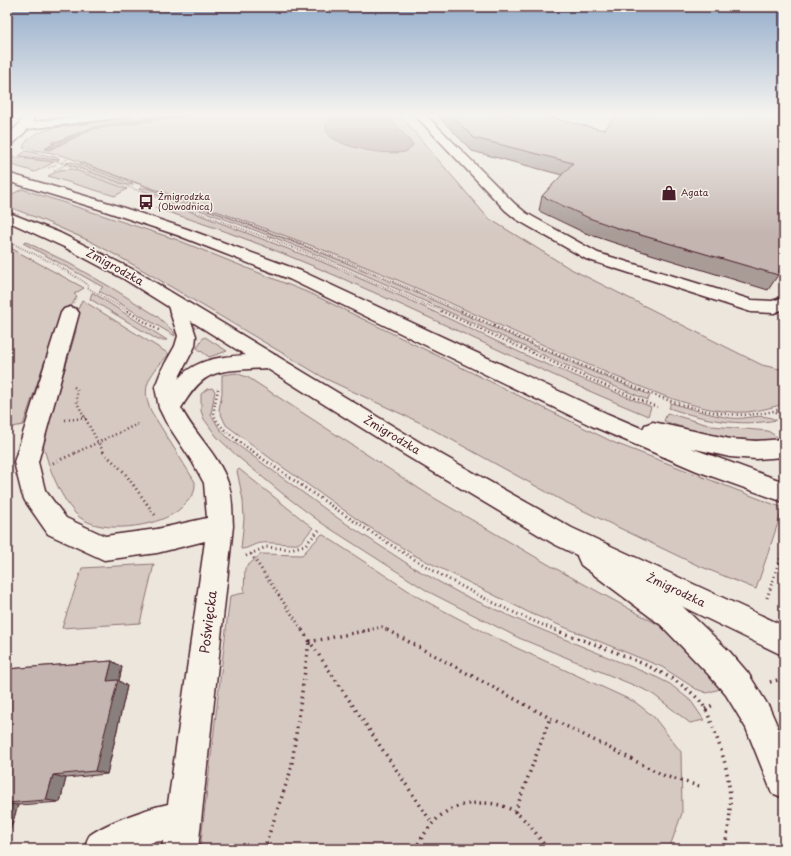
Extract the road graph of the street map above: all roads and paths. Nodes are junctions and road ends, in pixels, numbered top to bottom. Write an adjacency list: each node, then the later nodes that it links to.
1 (458, 154): 12 (main road)
2 (16, 157): 20 (path)
3 (68, 159): 4 (path)
4 (62, 162)
5 (80, 163): 7 (path)
6 (7, 177): 23 (main road)
7 (141, 185): 8 (path); 21 (path)
8 (136, 188)
9 (7, 216): 11 (main road, Żmigrodzka)
10 (7, 241): 14 (path)
11 (176, 303): 14 (main road); 15 (main road, Żmigrodzka)
12 (784, 303)
13 (70, 313): 17 (main road)
14 (185, 346): 18 (main road, Poświęcka)
15 (270, 361): 16 (main road); 31 (main road, Żmigrodzka)
16 (213, 367): 18 (main road); 49 (path)
17 (48, 384): 25 (path); 27 (main road)
18 (170, 408): 29 (main road, Poświęcka)
19 (784, 408): 21 (path)
20 (662, 409)
21 (776, 412): 22 (path)
22 (783, 418)
23 (600, 420): 26 (main road); 28 (main road)
24 (140, 423): 25 (path)
25 (99, 442): 27 (path); 32 (path)
26 (784, 448)
27 (29, 474): 32 (main road)
28 (784, 492)
29 (220, 526): 32 (main road); 35 (main road, Poświęcka)
30 (321, 528): 34 (path)
31 (563, 536): 37 (main road, Żmigrodzka); 40 (main road)
32 (158, 541)
33 (784, 548): 36 (path)
34 (251, 554): 35 (path); 38 (path)
35 (216, 559): 44 (main road, Poświęcka)
36 (767, 598)
37 (784, 641)
38 (309, 642): 39 (path); 43 (path); 46 (path)
39 (550, 718): 41 (path); 42 (path)
40 (784, 781)
41 (702, 787)
42 (515, 812): 43 (path); 48 (path)
43 (432, 823): 47 (path)
44 (182, 834): 45 (main road)
45 (102, 849)
46 (264, 849)
47 (415, 849)
48 (547, 849)
49 (724, 849)

